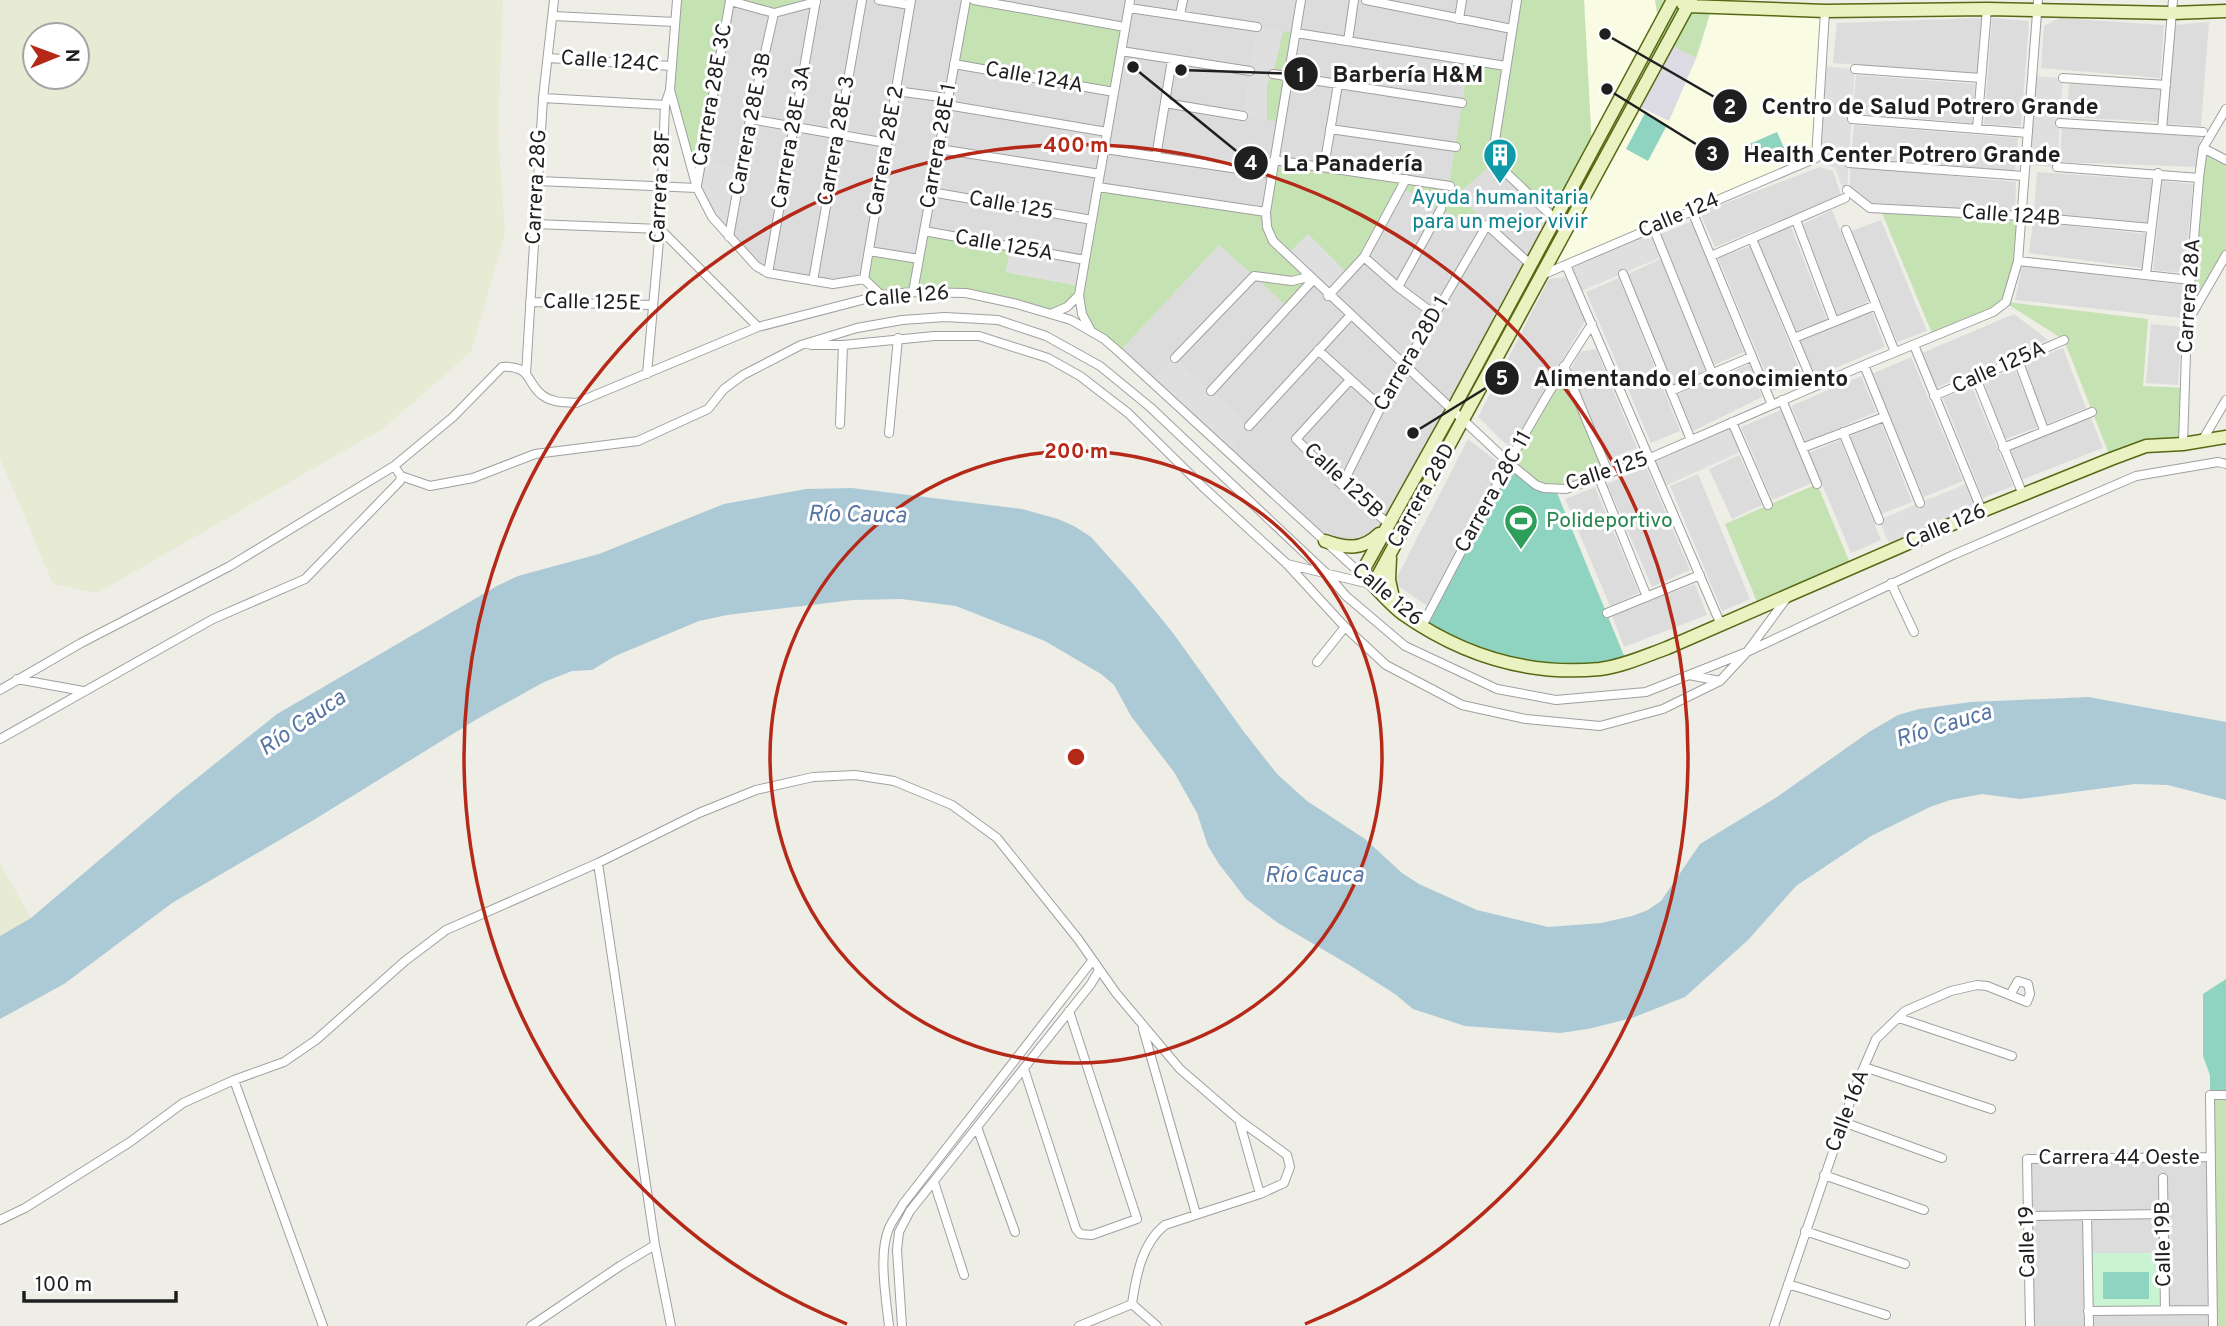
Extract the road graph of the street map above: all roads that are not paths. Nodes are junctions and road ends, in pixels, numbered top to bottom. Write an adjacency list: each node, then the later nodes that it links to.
1 (554, 0): 28 (street, Carrera 28G)
2 (677, 0): 30 (street, Carrera 28F)
3 (862, 0): 70 (street, Carrera 28E 3)
4 (879, 0): 16 (street)
5 (966, 0): 39 (street, Carrera 28E 1)
6 (974, 0): 31 (street)
7 (1183, 0): 27 (street)
8 (1301, 0): 34 (street)
9 (1354, 0): 35 (street)
10 (1366, 0): 18 (street)
11 (1462, 0): 29 (street)
12 (1517, 0): 33 (street)
13 (730, 1): 26 (street); 92 (street, Carrera 28E 3C)
14 (816, 1): 26 (street); 63 (street, Carrera 28E 3A)
15 (1682, 2): 19 (street); 98 (street, Carrera 28D); 120 (street, Carrera 28D)
16 (911, 3): 51 (street, Carrera 28E 2)
17 (1130, 4): 27 (street); 31 (street)
18 (1408, 4): 29 (street)
19 (1736, 4): 24 (street)
20 (1906, 5): 23 (street); 24 (street)
21 (2037, 5): 22 (street); 23 (street); 69 (street)
22 (2172, 7): 25 (street); 49 (street)
23 (1987, 9): 46 (street)
24 (1825, 11): 95 (street, Calle 124)
25 (2226, 11)
26 (774, 13): 60 (street, Carrera 28E 3B)
27 (1180, 15): 32 (street)
28 (553, 16): 30 (street); 37 (street, Carrera 28G)
29 (1459, 19): 33 (street)
30 (676, 22): 40 (street, Carrera 28F)
31 (1125, 27): 36 (street)
32 (1257, 27)
33 (1512, 29): 41 (street)
34 (1296, 33): 35 (street); 45 (street)
35 (1348, 41): 41 (street)
36 (1121, 51): 38 (street); 52 (street)
37 (548, 58): 40 (street, Calle 124C); 53 (street, Carrera 28G)
38 (1172, 60): 43 (street); 55 (street)
39 (954, 64): 52 (street, Calle 124A); 54 (street, Carrera 28E 1)
40 (671, 66): 50 (street, Carrera 28F)
41 (1506, 66): 98 (street)
42 (1855, 69): 46 (street)
43 (1250, 71)
44 (1273, 74): 45 (street)
45 (1289, 77): 48 (street); 77 (street)
46 (1981, 78): 65 (street)
47 (2063, 78): 49 (street)
48 (1338, 85): 56 (street); 64 (street)
49 (2166, 85): 66 (street)
50 (670, 90): 57 (street, Carrera 28F); 92 (street)
51 (896, 91): 54 (street); 71 (street, Carrera 28E 2)
52 (1114, 92): 67 (street)
53 (543, 98): 57 (street); 88 (street, Carrera 28G)
54 (947, 102): 67 (street); 74 (street, Carrera 28E 1)
55 (1165, 103): 59 (street); 76 (street)
56 (1462, 103)
57 (665, 105): 90 (street, Carrera 28F)
58 (2226, 109): 73 (street)
59 (1243, 116)
60 (750, 119): 63 (street); 107 (street, Carrera 28E 3B)
61 (1852, 119): 65 (street)
62 (2060, 123): 66 (street)
63 (794, 127): 70 (street); 118 (street, Carrera 28E 3A)
64 (1331, 129): 72 (street); 80 (street)
65 (1977, 129): 69 (street)
66 (2162, 129): 68 (street)
67 (1107, 132): 75 (street)
68 (2203, 132)
69 (2028, 134): 85 (street)
70 (838, 135): 71 (street); 125 (street, Carrera 28E 3)
71 (887, 143): 109 (street, Carrera 28E 2)
72 (1456, 147)
73 (2203, 148): 78 (street); 86 (street, Carrera 28A)
74 (939, 149): 83 (street); 93 (street, Carrera 28E 1)
75 (1105, 149): 76 (street); 83 (street)
76 (1156, 157): 84 (street)
77 (1275, 160): 80 (street); 84 (street)
78 (2226, 160)
79 (1849, 163): 85 (street)
80 (1324, 167): 87 (street)
81 (2057, 167): 82 (street)
82 (2158, 173): 86 (street); 103 (street)
83 (1100, 174): 91 (street)
84 (1272, 174): 96 (street)
85 (2024, 176): 97 (street)
86 (2199, 178): 124 (street, Carrera 28A)
87 (1406, 179): 89 (street); 112 (street)
88 (538, 181): 90 (street); 101 (street, Carrera 28G)
89 (1450, 186)
90 (662, 187): 92 (street); 104 (street, Carrera 28F)
91 (1098, 187): 96 (street); 99 (street)
92 (697, 188): 107 (street)
93 (931, 192): 99 (street, Calle 125); 106 (street, Carrera 28E 1)
94 (1441, 209): 126 (street)
95 (1692, 211): 102 (street, Calle 124); 111 (street)
96 (1266, 212): 123 (street, Calle 125)
97 (2021, 216): 100 (street, Calle 124B); 103 (street, Calle 124B); 115 (street)
98 (1555, 219): 116 (street, Carrera 28D)
99 (1092, 220): 114 (street)
100 (1796, 220): 108 (street); 137 (street)
101 (535, 224): 104 (street); 131 (street, Carrera 28G)
102 (1653, 228): 117 (street, Calle 124); 156 (street)
103 (2151, 228): 121 (street)
104 (660, 229): 133 (street, Carrera 28F); 140 (street)
105 (1846, 230): 132 (street)
106 (924, 231): 113 (street, Carrera 28E 1); 114 (street, Calle 125A)
107 (729, 237): 118 (street)
108 (1752, 239): 111 (street); 143 (street)
109 (869, 251): 113 (street); 122 (street, Carrera 28E 2)
110 (2226, 255): 138 (street)
111 (1711, 256): 150 (street)
112 (1364, 257): 126 (street); 130 (street)
113 (919, 259): 127 (street, Carrera 28E 1)
114 (1085, 260): 129 (street)
115 (2018, 261): 121 (street); 147 (street, Calle 125)
116 (1530, 264): 135 (street, Carrera 28D 1); 169 (street, Carrera 28D)
117 (1566, 265): 120 (street, Calle 124); 139 (street)
118 (768, 273): 125 (street)
119 (1623, 274): 163 (street)
120 (1542, 275): 172 (street, Carrera 28D)
121 (2146, 275): 124 (street)
122 (864, 278): 125 (street); 128 (street)
123 (1310, 279): 130 (street, Calle 125); 151 (street); 162 (street)
124 (2190, 279): 138 (street, Carrera 28A)
125 (813, 281)
126 (1398, 287): 135 (street)
127 (913, 292): 128 (street, Calle 126); 134 (street, Calle 126)
128 (881, 295): 140 (street, Calle 126)
129 (1079, 295): 134 (street); 141 (street)
130 (1328, 296): 136 (street, Calle 125)
131 (530, 302): 133 (street, Calle 125E); 157 (street, Carrera 28G)
132 (1876, 304): 137 (street); 149 (street)
133 (653, 305): 158 (street, Carrera 28F)
134 (1052, 314): 141 (street, Calle 126)
135 (1434, 314): 155 (street, Carrera 28D 1)
136 (1350, 316): 148 (street); 155 (street, Calle 125)
137 (1834, 321): 143 (street)
138 (2187, 323): 182 (street, Carrera 28A)
139 (1592, 324): 154 (street, Carrera 28C 11); 185 (street)
140 (758, 327): 158 (street, Calle 126)
141 (1091, 331): 200 (street, Calle 126)
142 (898, 338): 146 (street); 178 (street); 202 (street)
143 (1794, 338): 161 (street)
144 (2064, 340): 152 (street, Calle 125A)
145 (801, 345): 146 (street); 190 (street); 204 (street)
146 (844, 345): 174 (street)
147 (1914, 345): 149 (street, Calle 125); 164 (street)
148 (1318, 350): 160 (street); 175 (street)
149 (1895, 352): 153 (street, Calle 125)
150 (1751, 357): 156 (street); 167 (street)
151 (1175, 358)
152 (2018, 360): 159 (street, Calle 125A); 176 (street)
153 (1864, 365): 161 (street, Calle 125); 171 (street)
154 (1564, 366): 186 (street, Carrera 28C 11); 189 (street)
155 (1405, 367): 168 (street, Carrera 28D 1); 169 (street, Calle 125)
156 (1712, 373): 163 (street)
157 (526, 374): 158 (street, Calle 126); 188 (street)
158 (647, 374)
159 (1976, 378): 164 (street, Calle 125A); 184 (street)
160 (1350, 380): 168 (street); 193 (street, Calle 125B)
161 (1814, 386): 165 (street, Calle 125)
162 (1211, 391)
163 (1671, 391): 180 (street)
164 (1934, 396): 197 (street)
165 (1782, 400): 167 (street, Calle 125); 183 (street)
166 (2226, 400): 181 (street)
167 (1772, 405): 173 (street, Calle 125)
168 (1381, 407): 193 (street, Carrera 28D 1)
169 (1453, 409): 172 (street, Calle 125); 199 (street, Carrera 28D)
170 (2092, 412): 176 (street)
171 (1884, 417): 177 (street); 195 (street)
172 (1463, 422): 186 (street, Calle 125); 201 (street, Carrera 28D)
173 (1732, 422): 180 (street, Calle 125); 196 (street)
174 (840, 424)
175 (1249, 426)
176 (2044, 430): 184 (street)
177 (1843, 432): 183 (street); 198 (street)
178 (889, 433)
179 (2226, 437): 181 (street)
180 (1691, 440): 185 (street, Calle 125)
181 (2202, 441): 182 (street)
182 (2183, 444): 194 (street, Calle 126)
183 (1802, 448): 192 (street)
184 (2003, 448): 194 (street)
185 (1650, 458): 189 (street, Calle 125); 205 (street)
186 (1509, 463): 191 (street, Calle 125); 213 (street, Carrera 28C 11)
187 (2223, 463): 206 (street)
188 (394, 466): 190 (street); 219 (street)
189 (1609, 474): 191 (street, Calle 125)
190 (401, 476): 222 (street)
191 (1599, 478): 208 (street)
192 (1817, 484)
193 (1342, 485): 199 (street, Calle 125B)
194 (2023, 495): 197 (street, Calle 126)
195 (1920, 503)
196 (1768, 505)
197 (1982, 511): 209 (street, Calle 126)
198 (1879, 520)
199 (1389, 524): 200 (street); 203 (street, Carrera 28D)
200 (1325, 541): 203 (street, Calle 126)
201 (1390, 555): 207 (street, Carrera 28D); 210 (street)
202 (1287, 564): 204 (street); 214 (street)
203 (1361, 573): 207 (street, Calle 126)
204 (1328, 575): 207 (street); 218 (street)
205 (1700, 575): 208 (street); 212 (street)
206 (1891, 583): 215 (street); 216 (street)
207 (1373, 584): 210 (street, Calle 126)
208 (1647, 597): 211 (street)
209 (1787, 597): 212 (street, Calle 126); 216 (street)
210 (1395, 606): 213 (street, Calle 126)
211 (1606, 613)
212 (1721, 625): 213 (street, Calle 126)
213 (1422, 626)
214 (1345, 627): 217 (street); 220 (street)
215 (1914, 632)
216 (1746, 652): 218 (street); 220 (street)
217 (1317, 662)
218 (1689, 675): 220 (street)
219 (17, 679): 221 (street); 222 (street)
220 (1720, 681)
221 (0, 690)
222 (83, 691): 223 (street)
223 (0, 739)
224 (598, 863): 225 (street); 234 (street); 255 (street)
225 (1091, 961): 226 (street); 268 (street)
226 (1099, 970): 228 (street); 230 (street)
227 (2010, 995): 229 (street, Calle 16A)
228 (1069, 1011): 233 (street); 233 (street)
229 (1899, 1017): 231 (street); 232 (street, Calle 16A)
230 (1141, 1024): 237 (street); 248 (street)
231 (2012, 1056)
232 (1864, 1068): 236 (street); 238 (street, Calle 16A)
233 (1024, 1069): 239 (street)
234 (234, 1080): 252 (street); 265 (street)
235 (2226, 1094): 240 (street)
236 (1991, 1109)
237 (1239, 1120): 246 (street); 246 (street)
238 (1843, 1122): 241 (street); 243 (street, Calle 16A)
239 (977, 1127): 245 (street); 253 (street)
240 (2211, 1157): 242 (street, Carrera 44 Oeste); 261 (street)
241 (1942, 1158)
242 (2027, 1159): 251 (street, Calle 19)
243 (1824, 1175): 247 (street); 254 (street, Calle 16A)
244 (2163, 1178): 249 (street, Calle 19B)
245 (934, 1182): 257 (street); 269 (street)
246 (1260, 1194): 248 (street)
247 (1924, 1210)
248 (1196, 1214): 259 (street)
249 (2164, 1214): 250 (street); 260 (street, Calle 19B)
250 (2087, 1215): 251 (street); 262 (street)
251 (2028, 1216): 273 (street, Calle 19)
252 (0, 1220)
253 (1015, 1231)
254 (1805, 1231): 256 (street); 258 (street, Calle 16A)
255 (655, 1245): 266 (street); 267 (street)
256 (1905, 1264)
257 (964, 1275)
258 (1788, 1284): 263 (street); 272 (street, Calle 16A)
259 (1132, 1304): 264 (street); 271 (street)
260 (2165, 1310): 261 (street); 262 (street)
261 (2213, 1310): 275 (street)
262 (2088, 1311): 274 (street)
263 (1886, 1315)
264 (1101, 1322): 270 (street)
265 (323, 1326)
266 (531, 1326)
267 (671, 1326)
268 (889, 1326)
269 (902, 1326)
270 (1079, 1326)
271 (1157, 1326)
272 (1774, 1326)
273 (2030, 1326)
274 (2089, 1326)
275 (2213, 1326)

